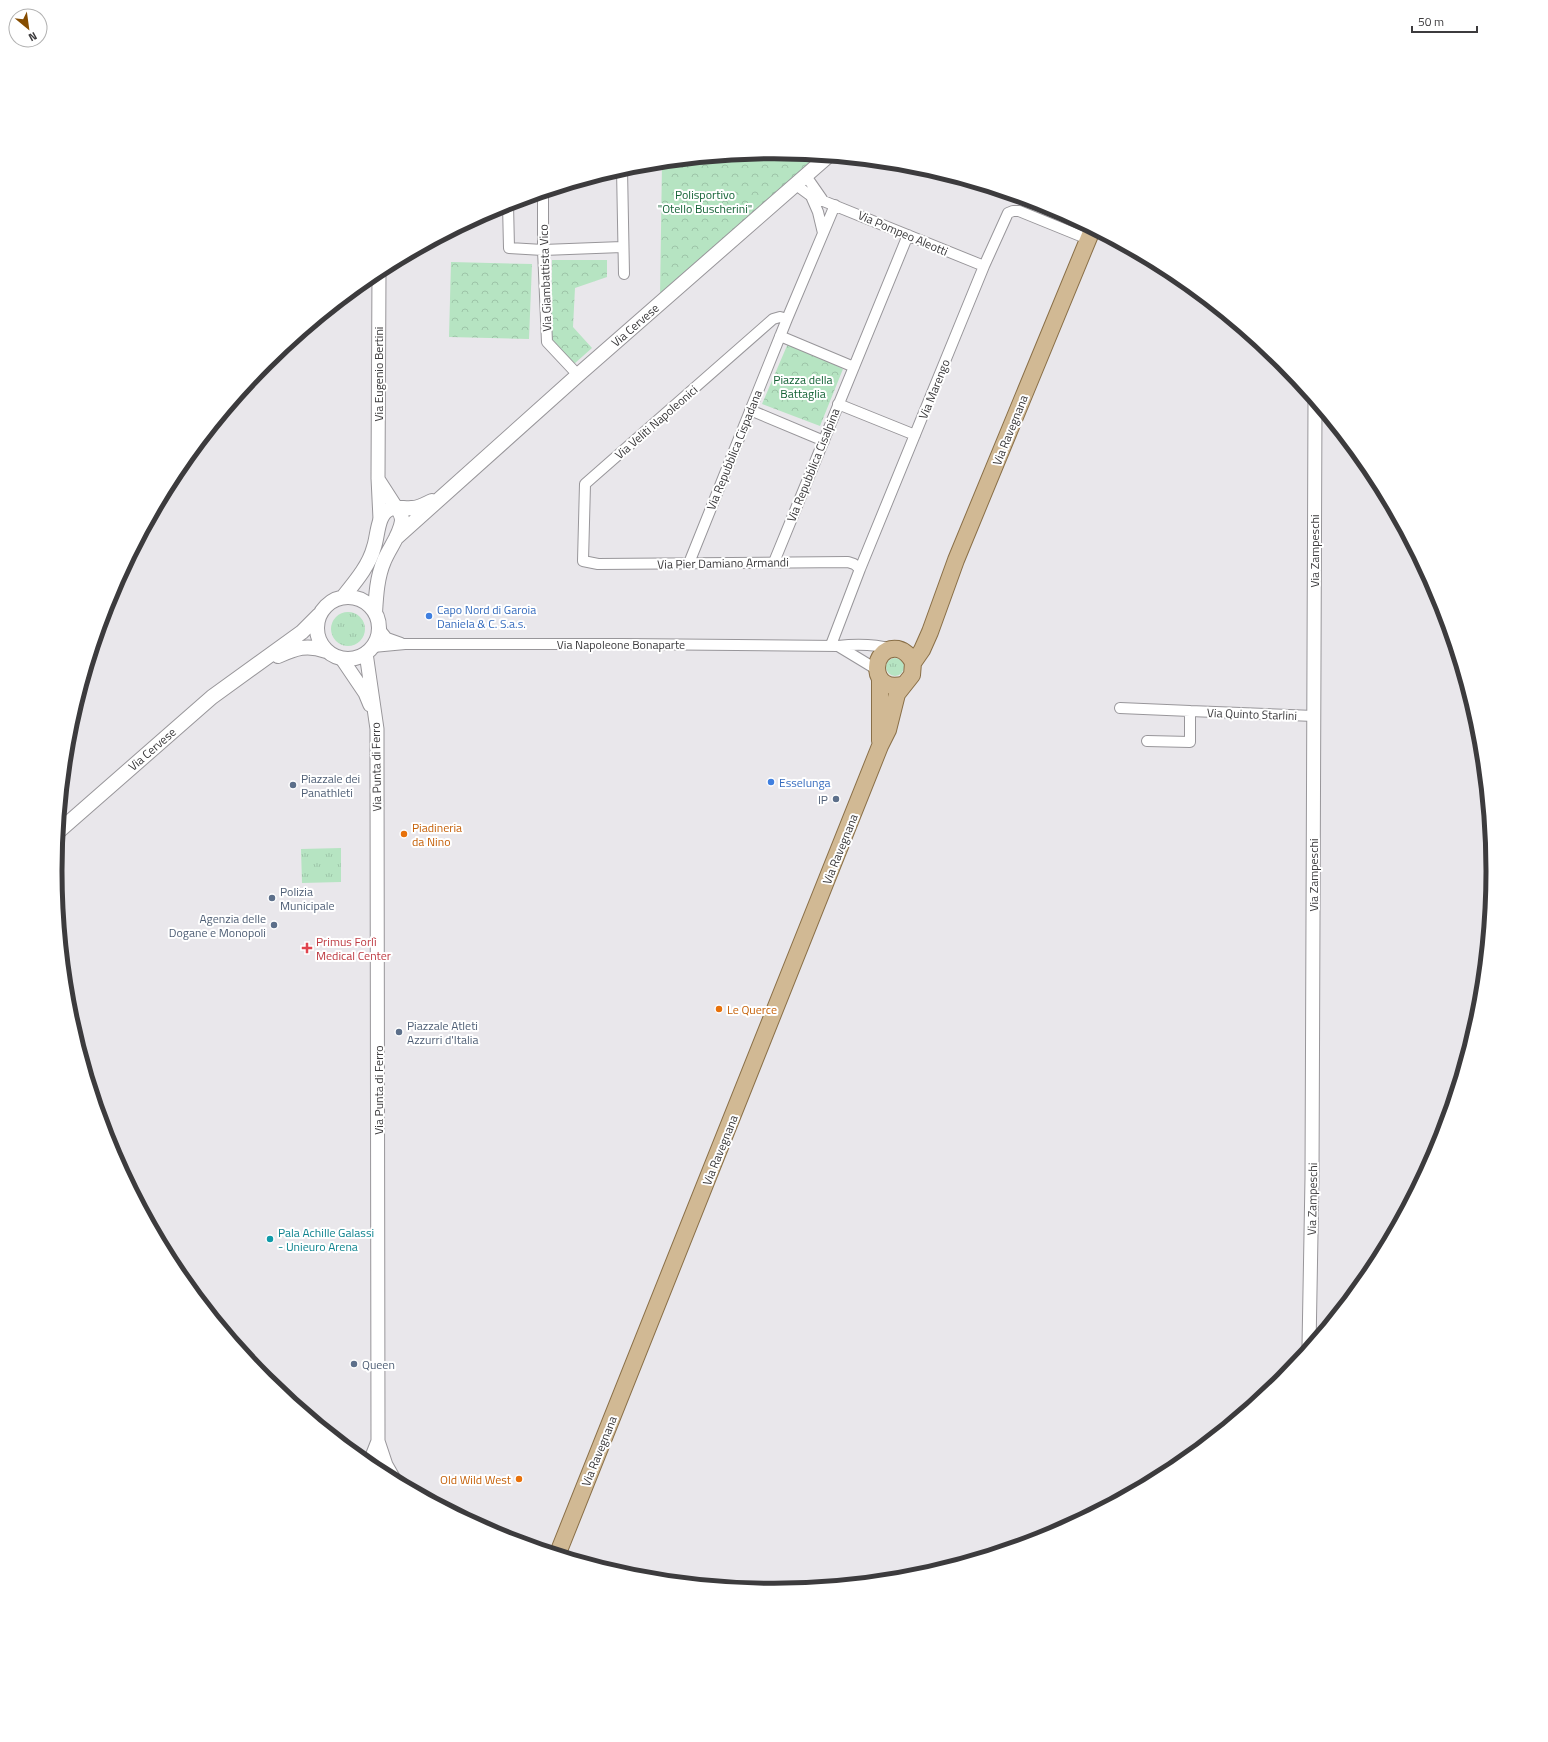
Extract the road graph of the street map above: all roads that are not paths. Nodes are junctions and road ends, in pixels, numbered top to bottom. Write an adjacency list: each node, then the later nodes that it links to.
1 (822, 161): 3 (main road, Via Cervese)
2 (622, 176): 12 (street)
3 (801, 180): 4 (street); 6 (street); 20 (main road, Via Cervese)
4 (811, 196): 6 (street, Via Pompeo Aleotti); 9 (street)
5 (543, 198): 13 (street, Via Giambattista Vico)
6 (822, 199): 7 (street, Via Pompeo Aleotti)
7 (835, 205): 9 (street, Via Repubblica Cispadana); 11 (street, Via Pompeo Aleotti)
8 (508, 211): 13 (street)
9 (823, 233): 17 (street, Via Repubblica Cispadana)
10 (1090, 234): 14 (street, Via Marengo); 39 (main road, Via Ravegnana)
11 (908, 235): 14 (street, Via Pompeo Aleotti); 19 (street, Via Repubblica Cisalpina)
12 (622, 247): 13 (street); 15 (street)
13 (543, 250): 20 (street, Via Giambattista Vico)
14 (984, 266): 24 (street, Via Marengo)
15 (624, 274)
16 (379, 278): 26 (street, Via Eugenio Bertini)
17 (787, 319): 18 (street, Via Repubblica Cispadana); 31 (street, Via Veliti Napoleonici)
18 (780, 336): 19 (street); 23 (street, Via Repubblica Cispadana)
19 (854, 367): 21 (street, Via Repubblica Cisalpina)
20 (578, 375): 27 (main road, Via Cervese)
21 (838, 404): 24 (street); 25 (street, Via Repubblica Cisalpina)
22 (1315, 409): 53 (street, Via Zampeschi)
23 (750, 410): 25 (street); 33 (street, Via Repubblica Cispadana)
24 (915, 435): 34 (street, Via Marengo)
25 (824, 441): 32 (street, Via Repubblica Cisalpina)
26 (378, 478): 28 (street); 29 (street, Via Eugenio Bertini)
27 (444, 494): 28 (main road, Via Cervese); 30 (main road, Via Cervese)
28 (396, 508): 29 (main road); 30 (main road, Via Cervese)
29 (380, 520): 35 (main road, Via Cervese)
30 (396, 538): 36 (main road, Via Cervese)
31 (583, 561): 33 (street, Via Pier Damiano Armandi)
32 (774, 562): 33 (street, Via Pier Damiano Armandi); 34 (street, Via Pier Damiano Armandi)
33 (689, 563)
34 (860, 570): 41 (street, Via Marengo)
35 (343, 597): 36 (main road); 37 (main road, Via Cervese)
36 (375, 613): 38 (main road, Via Cervese)
37 (319, 615): 44 (main road); 47 (main road, Via Cervese)
38 (379, 628): 40 (street, Via Napoleone Bonaparte); 42 (main road)
39 (930, 632): 43 (main road); 46 (main road, Via Ravegnana)
40 (405, 644): 41 (street, Via Napoleone Bonaparte); 42 (street, Via Napoleone Bonaparte)
41 (834, 646): 43 (street, Via Napoleone Bonaparte); 48 (street, Via Napoleone Bonaparte)
42 (369, 650): 45 (main road); 52 (street, Via Punta di Ferro)
43 (896, 650): 46 (main road); 48 (main road)
44 (326, 651): 45 (main road, Via Cervese); 47 (main road, Via Cervese)
45 (342, 659): 52 (street, Via Punta di Ferro)
46 (913, 663): 49 (main road)
47 (248, 670): 56 (main road, Via Cervese)
48 (878, 674): 49 (main road); 55 (main road, Via Ravegnana)
49 (905, 684): 55 (main road, Via Ravegnana)
50 (1120, 708): 51 (street, Via Quinto Starlini)
51 (1190, 711): 53 (street, Via Quinto Starlini); 54 (street, Via Quinto Starlini)
52 (375, 715): 58 (street, Via Punta di Ferro)
53 (1314, 716): 57 (street, Via Zampeschi)
54 (1147, 741)
55 (880, 746): 61 (main road, Via Ravegnana)
56 (64, 827)
57 (1309, 1340)
58 (378, 1441): 59 (street, Via Punta di Ferro); 60 (street)
59 (371, 1458)
60 (389, 1470)
61 (559, 1549)

